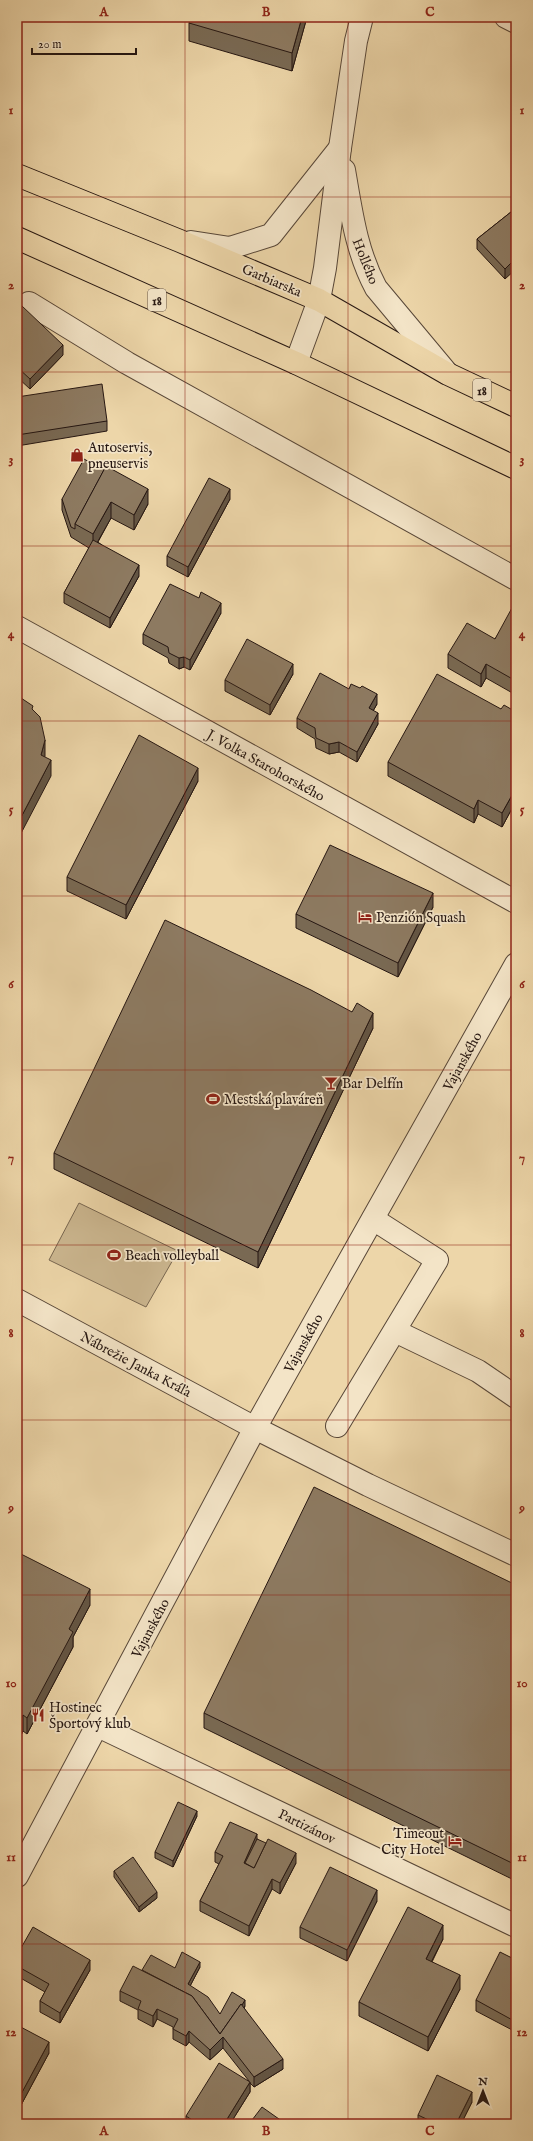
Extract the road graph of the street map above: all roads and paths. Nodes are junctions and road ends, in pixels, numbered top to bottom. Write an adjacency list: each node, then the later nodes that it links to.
1 (362, 17): 4 (street, Hollého)
2 (506, 17): 3 (street)
3 (516, 22)
4 (340, 148): 7 (street, Hollého); 8 (street, Hollého); 11 (street, Hollého)
5 (17, 176): 7 (main road, Garbiarska / 18)
6 (17, 238): 10 (main road, 18)
7 (180, 241): 8 (main road, Garbiarska / 18)
8 (319, 300): 10 (street, Hollého); 11 (main road, Garbiarska / 18)
9 (28, 303): 14 (street)
10 (296, 363): 13 (main road, 18)
11 (448, 374): 12 (main road, Garbiarska / 18)
12 (516, 406)
13 (516, 468)
14 (516, 579)
15 (17, 627): 16 (street, J. Volka Starohorského)
16 (516, 902)
17 (516, 964): 18 (street, Vajanského)
18 (373, 1219): 20 (street); 23 (street, Vajanského)
19 (17, 1300): 23 (street, Nábrežie Janka Kráľa)
20 (395, 1331): 21 (street); 22 (street)
21 (516, 1397)
22 (337, 1426)
23 (255, 1428): 24 (street, Nábrežie Janka Kráľa); 25 (street, Vajanského)
24 (516, 1555)
25 (98, 1726): 26 (street, Vajanského); 27 (street, Partizánov)
26 (17, 1876)
27 (516, 1926)

